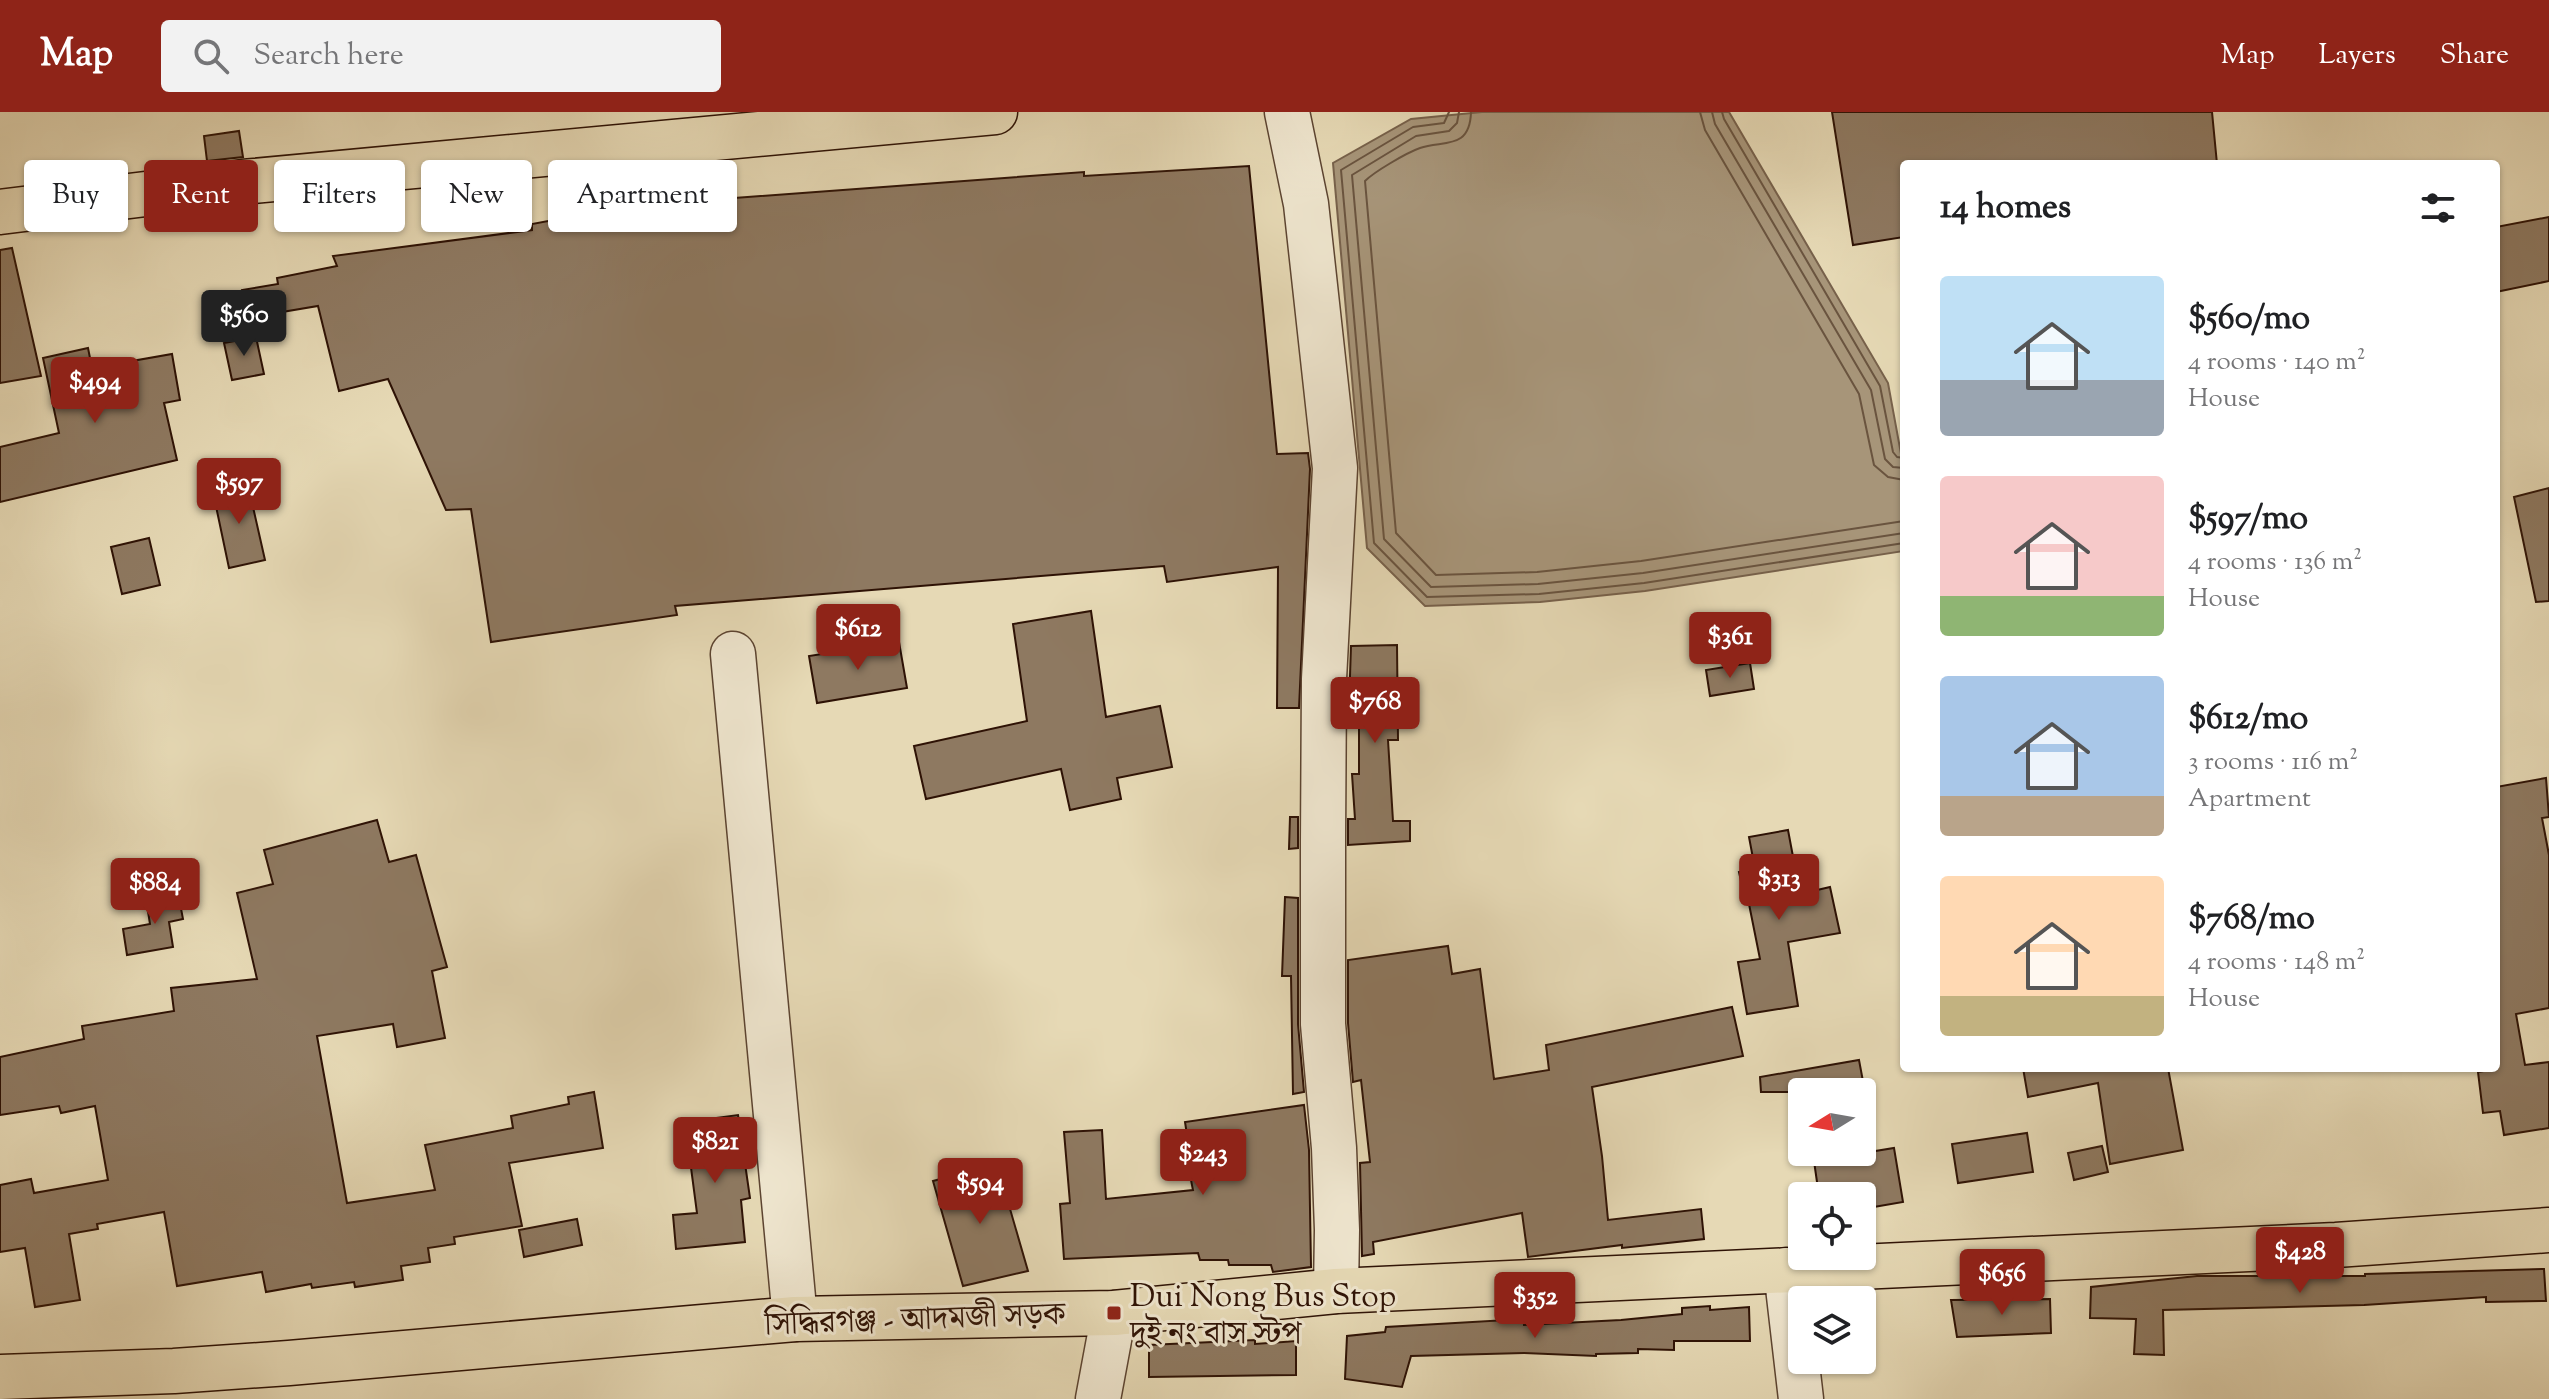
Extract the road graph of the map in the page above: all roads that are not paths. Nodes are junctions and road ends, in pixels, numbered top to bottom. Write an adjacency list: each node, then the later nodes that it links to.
1 (995, 112): 3 (main road)
2 (1287, 112): 7 (street)
3 (0, 212)
4 (733, 654): 9 (street)
5 (2549, 1230): 6 (main road, সিদ্ধিরগঞ্জ - আদমজী সড়ক)
6 (1786, 1270): 7 (main road, সিদ্ধিরগঞ্জ - আদমজী সড়ক); 13 (street)
7 (1336, 1291): 8 (main road, সিদ্ধিরগঞ্জ - আদমজী সড়ক)
8 (1114, 1313): 9 (main road, সিদ্ধিরগঞ্জ - আদমজী সড়ক); 12 (street)
9 (795, 1319): 11 (main road, সিদ্ধিরগঞ্জ - আদমজী সড়ক)
10 (0, 1377): 11 (main road, সিদ্ধিরগঞ্জ - আদমজী সড়ক)
11 (177, 1385)
12 (1098, 1399)
13 (1801, 1399)

